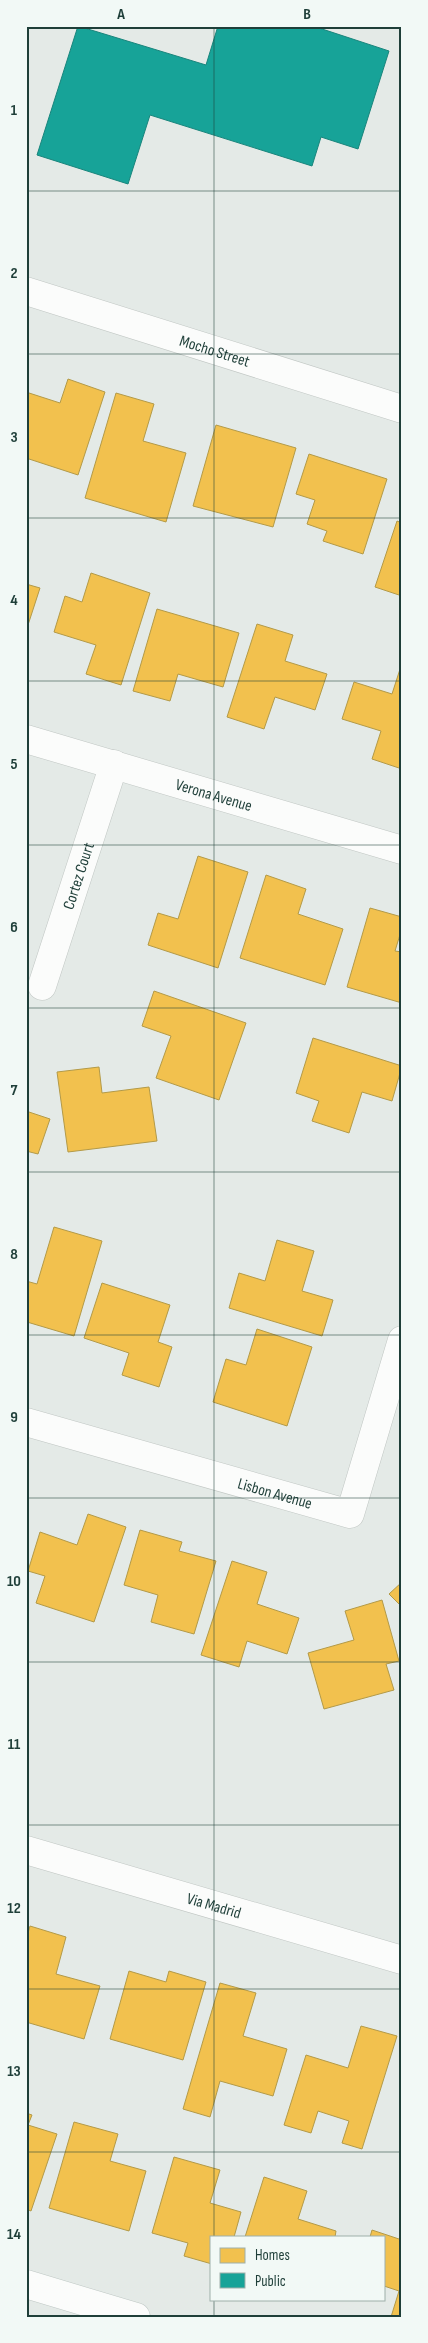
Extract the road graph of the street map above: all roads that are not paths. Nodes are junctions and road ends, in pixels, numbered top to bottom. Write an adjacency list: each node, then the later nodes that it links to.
1 (26, 291): 2 (street, Mocho Street)
2 (402, 409)
3 (26, 738): 4 (street, Verona Avenue)
4 (114, 764): 5 (street, Verona Avenue); 6 (street, Cortez Court)
5 (402, 850)
6 (42, 986)
7 (402, 1340): 8 (street, Lisbon Avenue)
8 (26, 1422)
9 (26, 1850): 10 (street, Via Madrid)
10 (402, 1960)
11 (26, 2284): 12 (street)
12 (119, 2314)

